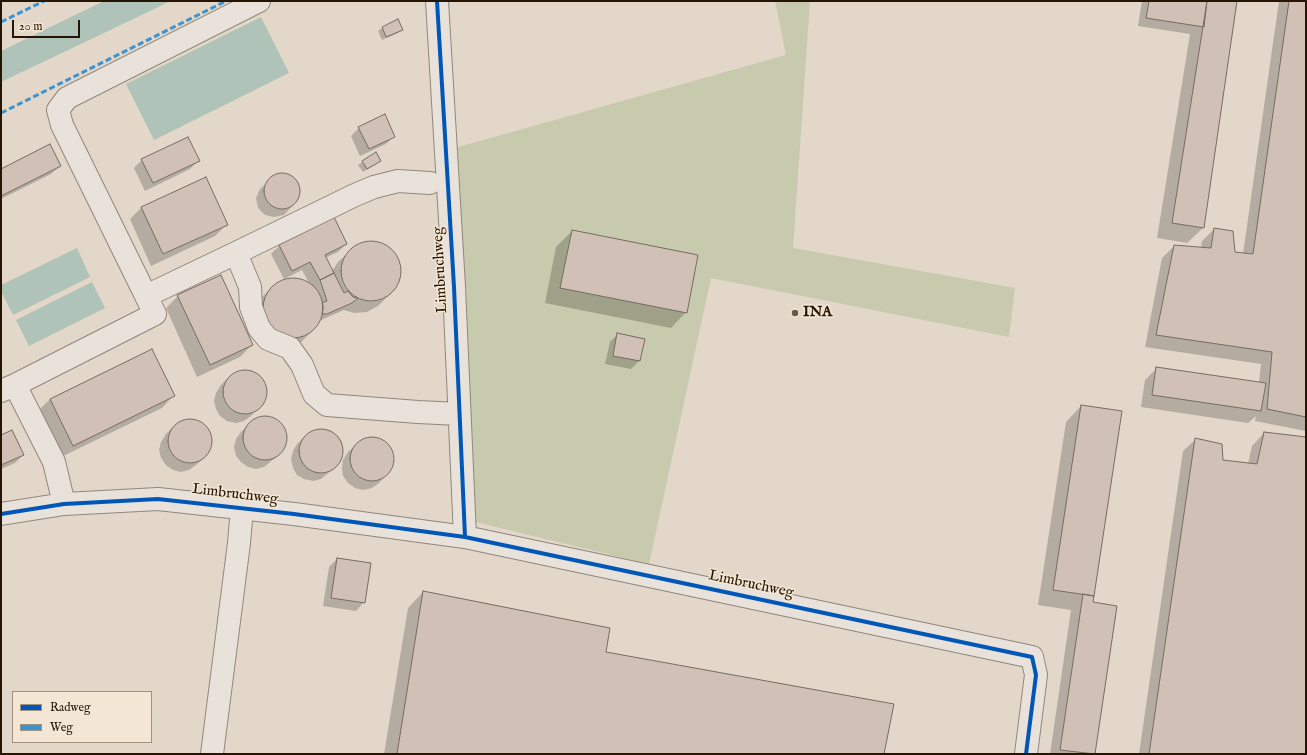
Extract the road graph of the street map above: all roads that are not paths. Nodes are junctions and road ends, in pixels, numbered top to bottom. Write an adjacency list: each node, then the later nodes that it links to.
1 (259, 1): 5 (street)
2 (437, 1): 7 (street, Limbruchweg)
3 (430, 183): 4 (street)
4 (236, 253): 5 (street); 7 (street)
5 (146, 296): 6 (street)
6 (8, 388): 8 (street)
7 (459, 414): 11 (street, Limbruchweg)
8 (64, 504): 9 (street, Limbruchweg); 10 (street, Limbruchweg)
9 (242, 508): 11 (street, Limbruchweg); 12 (street)
10 (1, 514)
11 (465, 537): 13 (street, Limbruchweg)
12 (212, 754)
13 (1026, 754)

